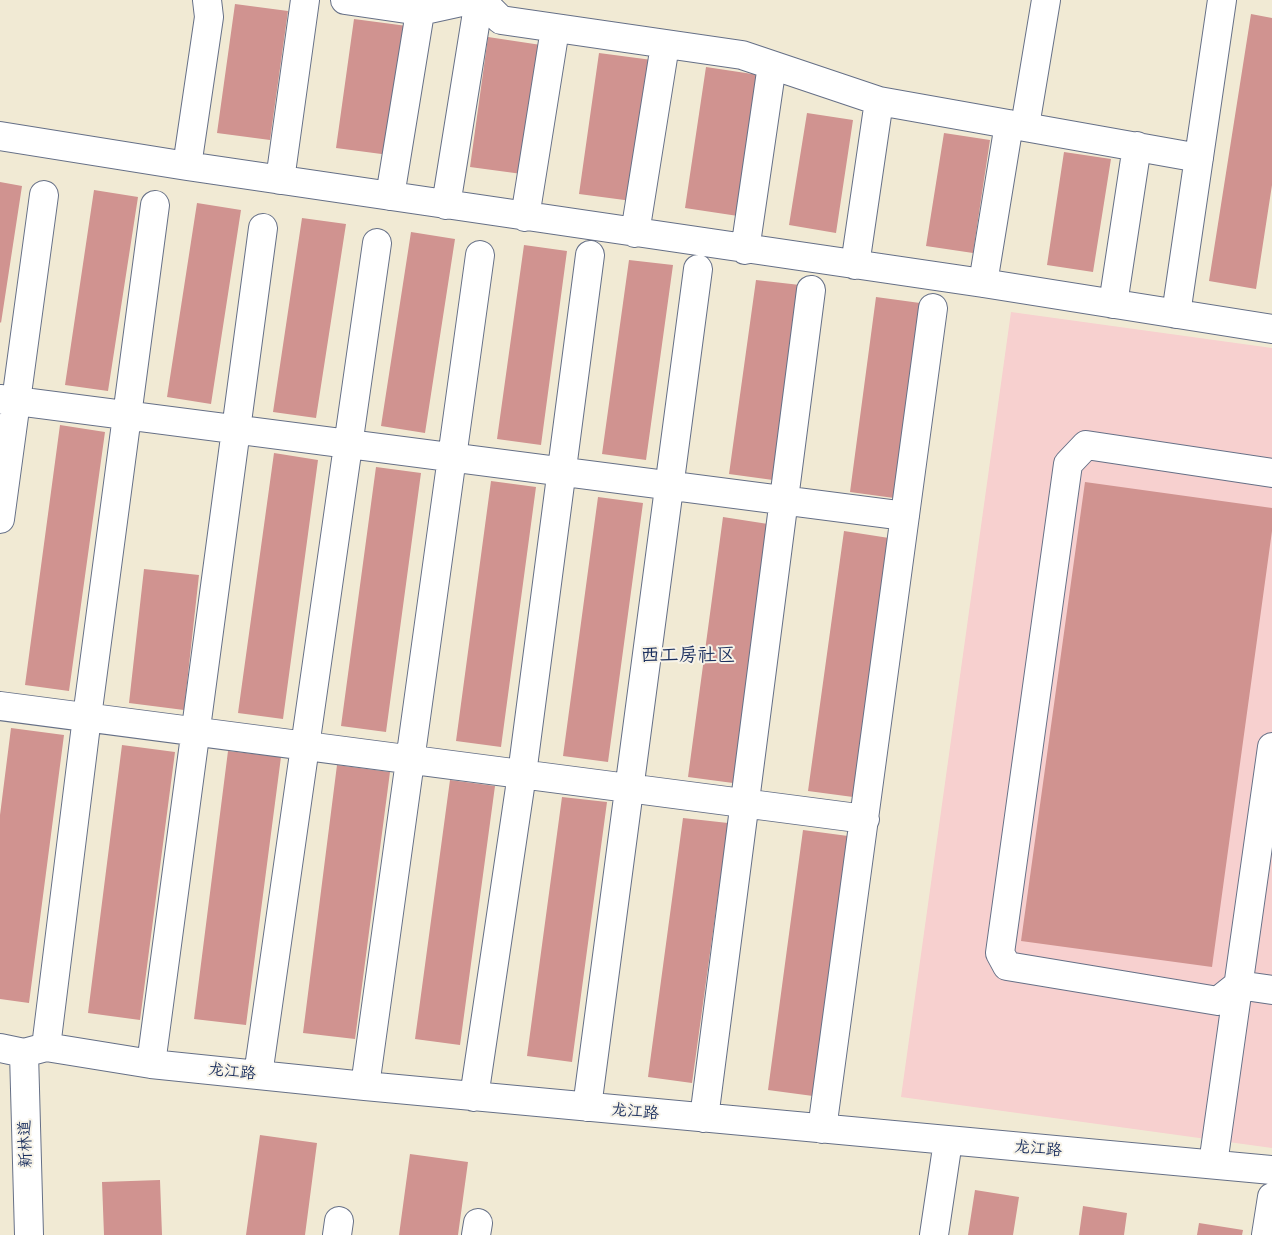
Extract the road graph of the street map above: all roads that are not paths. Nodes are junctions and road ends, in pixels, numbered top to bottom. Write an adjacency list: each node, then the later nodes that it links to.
1 (208, 0): 17 (street)
2 (305, 0): 18 (street)
3 (345, 0): 8 (street)
4 (470, 0): 8 (street)
5 (480, 0): 9 (street); 22 (street)
6 (1046, 0): 13 (street)
7 (1222, 0): 16 (street)
8 (421, 6): 20 (street)
9 (555, 29): 10 (street); 23 (street)
10 (665, 45): 11 (street); 25 (street)
11 (772, 65): 12 (street); 27 (street)
12 (879, 101): 13 (street); 30 (street)
13 (1017, 125): 15 (street); 32 (street)
14 (0, 136): 17 (street)
15 (1137, 146): 16 (street); 34 (street)
16 (1199, 158): 36 (street)
17 (187, 166): 18 (street)
18 (280, 180): 20 (street)
19 (44, 194): 38 (street)
20 (390, 196): 22 (street)
21 (155, 205): 39 (street, 新林道)
22 (446, 205): 23 (street)
23 (525, 217): 25 (street)
24 (264, 228): 40 (street)
25 (635, 233): 27 (street)
26 (377, 243): 41 (street)
27 (746, 250): 30 (street)
28 (480, 255): 42 (street)
29 (590, 255): 43 (street)
30 (855, 265): 32 (street)
31 (698, 269): 45 (street)
32 (983, 284): 34 (street)
33 (811, 290): 46 (street)
34 (1113, 304): 36 (street)
35 (933, 308): 47 (street)
36 (1176, 314): 37 (street)
37 (1272, 329)
38 (8, 400): 39 (street); 48 (street)
39 (127, 415): 40 (street); 50 (street, 新林道)
40 (236, 429): 41 (street); 51 (street)
41 (348, 444): 42 (street); 52 (street)
42 (452, 457): 43 (street); 54 (street)
43 (560, 471): 45 (street); 55 (street)
44 (1272, 473): 59 (street)
45 (669, 485): 46 (street); 56 (street)
46 (784, 500): 47 (street); 57 (street)
47 (905, 516): 58 (street)
48 (0, 519)
49 (0, 706): 50 (street)
50 (87, 717): 51 (street); 61 (street, 新林道)
51 (196, 732): 52 (street); 62 (street)
52 (305, 746): 54 (street); 63 (street)
53 (1272, 747): 59 (street)
54 (410, 760): 55 (street); 64 (street)
55 (522, 774): 56 (street); 65 (street)
56 (629, 788): 57 (street); 66 (street)
57 (744, 803): 58 (street); 67 (street)
58 (865, 819): 68 (street)
59 (1238, 985): 60 (street); 70 (street)
60 (1272, 990)
61 (23, 1049): 62 (street, 龙江路); 73 (street, 新林道)
62 (151, 1064): 63 (street, 龙江路)
63 (258, 1075): 64 (street, 龙江路)
64 (365, 1086): 65 (street, 龙江路)
65 (474, 1097): 66 (street, 龙江路)
66 (587, 1107): 67 (street, 龙江路)
67 (704, 1118): 68 (street, 龙江路)
68 (822, 1129): 69 (street, 龙江路)
69 (948, 1141): 70 (street, 龙江路); 74 (street)
70 (1213, 1164): 71 (street, 龙江路)
71 (1272, 1170)
72 (1272, 1197): 75 (street)
73 (29, 1235)
74 (934, 1235)
75 (1266, 1235)

